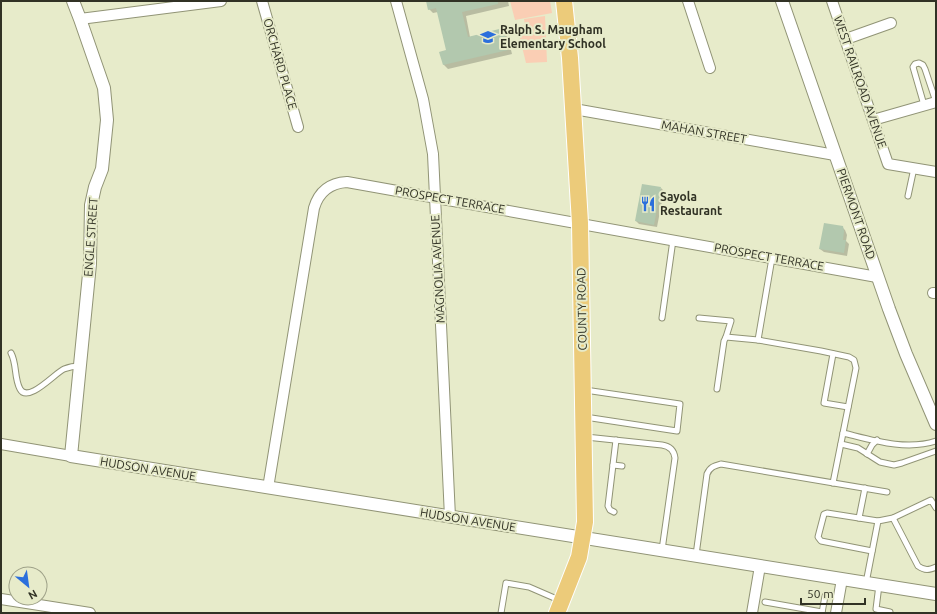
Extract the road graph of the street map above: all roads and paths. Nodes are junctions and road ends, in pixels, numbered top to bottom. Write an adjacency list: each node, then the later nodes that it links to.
1 (73, 1): 9 (street, ENGLE STREET)
2 (221, 1): 9 (street)
3 (262, 1): 17 (street, ORCHARD PLACE)
4 (396, 1): 22 (street, MAGNOLIA AVENUE)
5 (564, 1): 15 (main road, COUNTY ROAD)
6 (688, 1): 12 (street)
7 (782, 1): 18 (street, PIERMONT ROAD)
8 (832, 1): 11 (street, WEST RAILROAD AVENUE)
9 (80, 19): 33 (street, ENGLE STREET)
10 (891, 23): 11 (street)
11 (846, 39): 16 (street, WEST RAILROAD AVENUE)
12 (710, 68)
13 (936, 102): 14 (street); 14 (lane)
14 (924, 105): 16 (street)
15 (574, 109): 18 (street, MAHAN STREET); 23 (main road, COUNTY ROAD)
16 (873, 120): 19 (street, WEST RAILROAD AVENUE)
17 (298, 127)
18 (835, 155): 26 (street, PIERMONT ROAD)
19 (914, 168): 20 (street); 21 (lane)
20 (936, 172)
21 (908, 196)
22 (435, 197): 23 (street, PROSPECT TERRACE); 52 (street, PROSPECT TERRACE); 57 (street, MAGNOLIA AVENUE)
23 (580, 224): 24 (street, PROSPECT TERRACE); 35 (main road, COUNTY ROAD)
24 (673, 240): 25 (street, PROSPECT TERRACE); 27 (lane)
25 (772, 258): 26 (street, PROSPECT TERRACE); 30 (lane)
26 (877, 277): 38 (street, PIERMONT ROAD)
27 (662, 318)
28 (699, 318): 29 (lane)
29 (726, 337): 30 (lane); 34 (lane)
30 (758, 340): 32 (lane)
31 (11, 353): 33 (lane)
32 (833, 354): 36 (lane); 36 (lane)
33 (80, 366): 48 (street, ENGLE STREET)
34 (717, 389)
35 (584, 390): 37 (main road, COUNTY ROAD); 37 (lane)
36 (848, 406): 39 (lane)
37 (584, 417): 40 (main road, COUNTY ROAD)
38 (936, 424)
39 (843, 432): 42 (lane); 45 (lane)
40 (585, 436): 41 (lane); 61 (main road, COUNTY ROAD)
41 (616, 440): 49 (lane); 62 (lane)
42 (877, 440): 43 (lane); 47 (lane)
43 (936, 441)
44 (1, 444): 48 (street, HUDSON AVENUE)
45 (841, 444): 47 (lane); 51 (lane)
46 (936, 451): 47 (lane)
47 (867, 454)
48 (71, 456): 52 (street, HUDSON AVENUE)
49 (613, 465): 50 (lane); 56 (lane)
50 (622, 466)
51 (833, 483): 53 (lane); 64 (lane)
52 (268, 488): 57 (street, HUDSON AVENUE)
53 (865, 488): 54 (lane); 58 (lane)
54 (887, 492)
55 (936, 508): 59 (lane)
56 (614, 512)
57 (450, 517): 61 (street, HUDSON AVENUE)
58 (860, 518): 60 (lane); 63 (lane)
59 (893, 518): 60 (lane); 66 (lane)
60 (878, 521): 63 (lane)
61 (584, 538): 62 (street, HUDSON AVENUE); 74 (main road, COUNTY ROAD)
62 (662, 551): 64 (street, HUDSON AVENUE)
63 (872, 551): 68 (lane)
64 (696, 556): 65 (street, HUDSON AVENUE)
65 (760, 566): 67 (street, HUDSON AVENUE); 78 (street)
66 (936, 566)
67 (842, 579): 68 (street, HUDSON AVENUE); 80 (street)
68 (866, 583): 69 (street, HUDSON AVENUE)
69 (879, 585): 70 (street, HUDSON AVENUE); 75 (lane)
70 (936, 594)
71 (825, 596): 79 (lane)
72 (1, 599): 76 (street)
73 (765, 602): 79 (lane)
74 (560, 607): 77 (lane)
75 (890, 612)
76 (90, 613)
77 (501, 613)
78 (752, 613)
79 (822, 613)
80 (836, 613)

